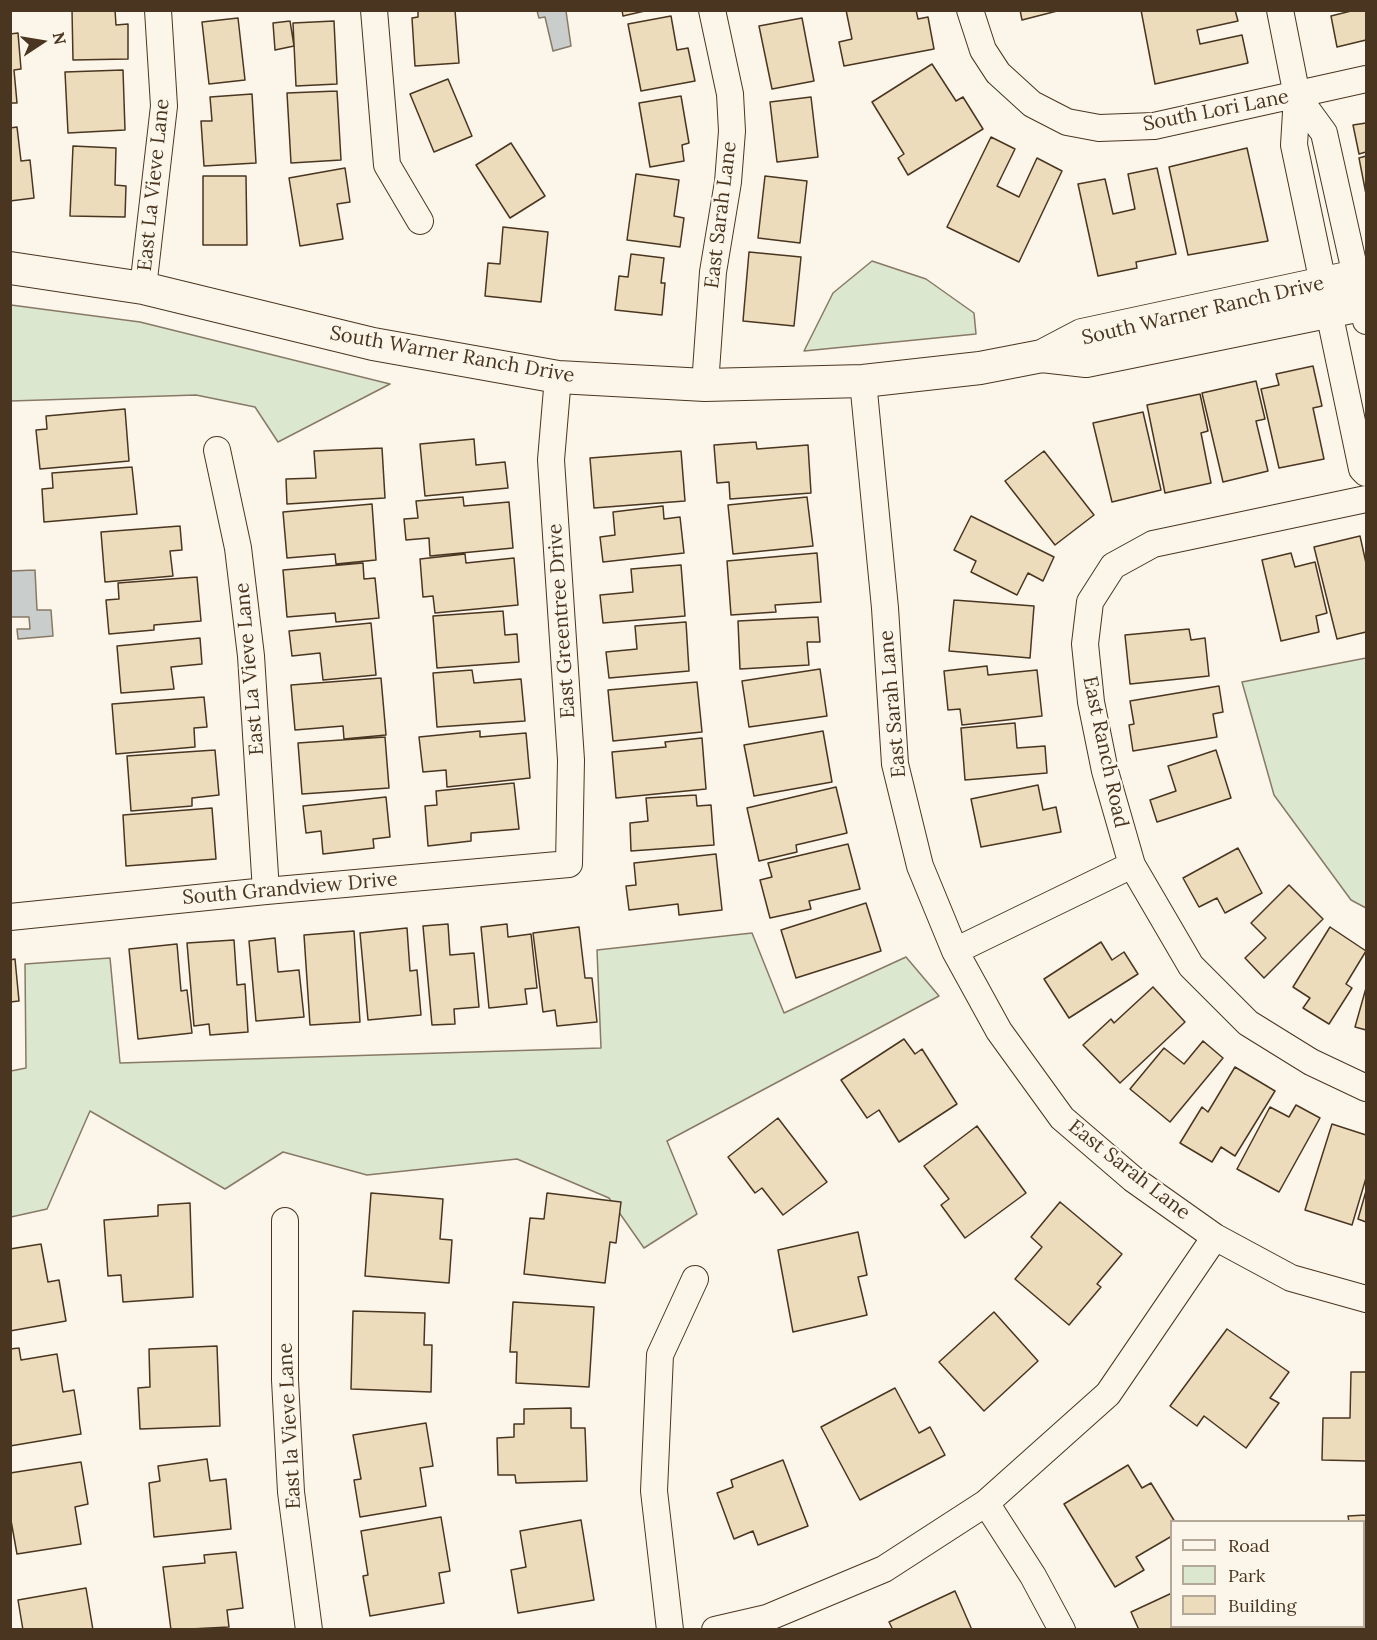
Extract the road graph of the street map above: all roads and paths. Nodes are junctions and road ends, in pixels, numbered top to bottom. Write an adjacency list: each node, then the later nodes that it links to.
1 (158, 10): 10 (street, East La Vieve Lane)
2 (374, 10): 8 (street)
3 (712, 10): 15 (street, East Sarah Lane)
4 (970, 10): 7 (street, South Lori Lane)
5 (1280, 10): 7 (street)
6 (1366, 79): 7 (street, South Lori Lane)
7 (1298, 96): 11 (street); 12 (street)
8 (420, 221)
9 (10, 268): 10 (street, South Warner Ranch Drive)
10 (143, 288): 13 (street, South Warner Ranch Drive)
11 (1363, 295): 12 (street, South Warner Ranch Drive)
12 (1327, 298): 14 (street, South Warner Ranch Drive); 17 (street)
13 (558, 377): 15 (street, South Warner Ranch Drive); 19 (street, East Greentree Drive)
14 (862, 381): 15 (street, South Warner Ranch Drive); 23 (street, East Sarah Lane)
15 (705, 385)
16 (217, 450): 21 (street, East La Vieve Lane)
17 (1366, 473)
18 (1366, 498): 20 (street, East Ranch Road)
19 (569, 864): 21 (street, South Grandview Drive)
20 (1132, 865): 23 (street); 24 (street, East Ranch Road)
21 (266, 891): 22 (street, South Grandview Drive)
22 (10, 917)
23 (955, 951): 26 (street, East Sarah Lane)
24 (1366, 1088)
25 (285, 1221): 30 (street, East la Vieve Lane)
26 (1215, 1237): 28 (street, East Sarah Lane); 29 (street)
27 (695, 1279): 31 (street)
28 (1366, 1299)
29 (986, 1503): 32 (street); 33 (street)
30 (309, 1629)
31 (670, 1629)
32 (715, 1629)
33 (1062, 1629)

